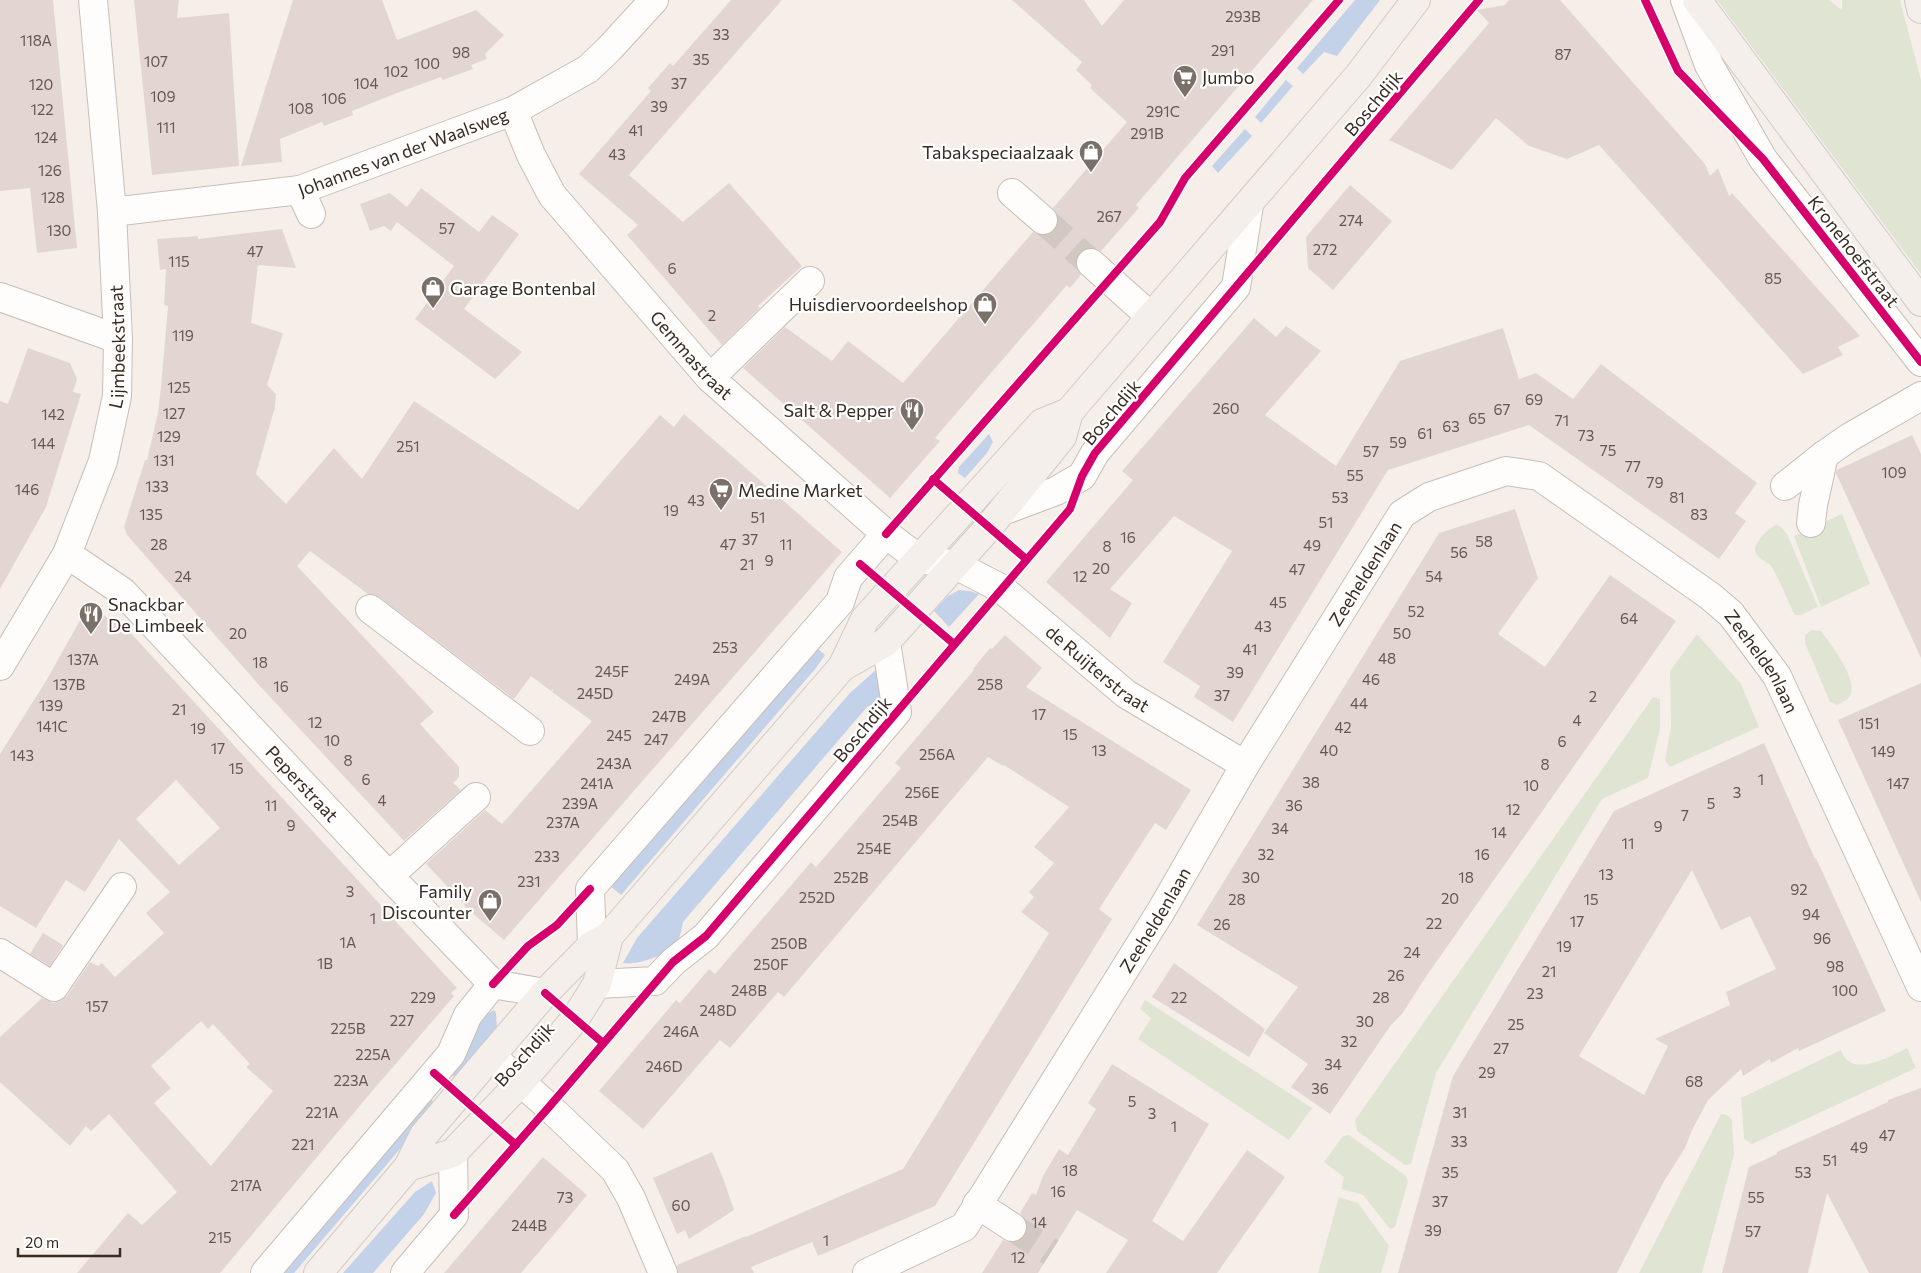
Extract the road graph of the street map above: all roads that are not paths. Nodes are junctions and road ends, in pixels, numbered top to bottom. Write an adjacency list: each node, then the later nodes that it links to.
1 (93, 0): 11 (street, Lijmbeekstraat)
2 (654, 0): 8 (street, Johannes van der Waalsweg)
3 (1416, 0): 10 (main road, Boschdijk)
4 (1685, 0): 19 (street, Kronehoefstraat)
5 (1697, 0): 16 (main road, Kronehoefstraat)
6 (1918, 0): 7 (main road)
7 (1921, 9)
8 (513, 111): 11 (street, Johannes van der Waalsweg); 20 (street, Gemmastraat)
9 (1012, 193): 12 (street)
10 (1249, 205): 17 (main road, Boschdijk); 25 (street, Boschdijk)
11 (112, 212): 18 (street, Lijmbeekstraat)
12 (1043, 220)
13 (1091, 263): 17 (street)
14 (810, 281): 20 (street)
15 (0, 297): 18 (street)
16 (1921, 302)
17 (1150, 316): 22 (main road, Boschdijk)
18 (118, 339): 28 (street, Lijmbeekstraat)
19 (1921, 362)
20 (710, 378): 27 (street, Gemmastraat)
21 (1921, 396): 23 (street)
22 (1069, 412): 25 (main road, Boschdijk); 29 (main road, Boschdijk)
23 (1824, 455): 24 (street); 26 (street)
24 (1785, 486)
25 (1005, 510): 30 (main road, Boschdijk)
26 (1811, 523)
27 (886, 534): 29 (street, Gemmastraat); 40 (street, Boschdijk)
28 (67, 554): 33 (street, Lijmbeekstraat); 38 (street, Peperstraat)
29 (919, 559): 30 (street); 34 (main road, Boschdijk)
30 (956, 564): 32 (main road, Boschdijk); 36 (street, de Ruijterstraat)
31 (370, 609): 35 (street)
32 (886, 642): 34 (main road, Boschdijk); 43 (street, Boschdijk)
33 (0, 666)
34 (842, 667): 40 (main road, Boschdijk)
35 (530, 731)
36 (1245, 765): 44 (street, Zeeheldenlaan); 50 (street, Zeeheldenlaan)
37 (476, 797): 38 (street)
38 (389, 876): 42 (street, Peperstraat)
39 (122, 886): 41 (street)
40 (600, 940): 43 (main road, Boschdijk); 45 (main road, Boschdijk)
41 (0, 953)
42 (494, 984): 45 (street); 53 (street)
43 (597, 984): 47 (main road, Boschdijk)
44 (1921, 987)
45 (545, 993): 46 (main road, Boschdijk)
46 (491, 1056): 47 (street); 49 (main road, Boschdijk)
47 (521, 1082): 48 (main road, Boschdijk); 56 (street)
48 (453, 1153): 49 (main road, Boschdijk); 55 (street)
49 (408, 1167): 54 (main road, Boschdijk)
50 (977, 1204): 51 (street); 52 (street, Zeeheldenlaan)
51 (1012, 1227)
52 (900, 1266): 57 (street, Zeeheldenlaan)
53 (265, 1273)
54 (318, 1273)
55 (405, 1273)
56 (663, 1273)
57 (867, 1273)

